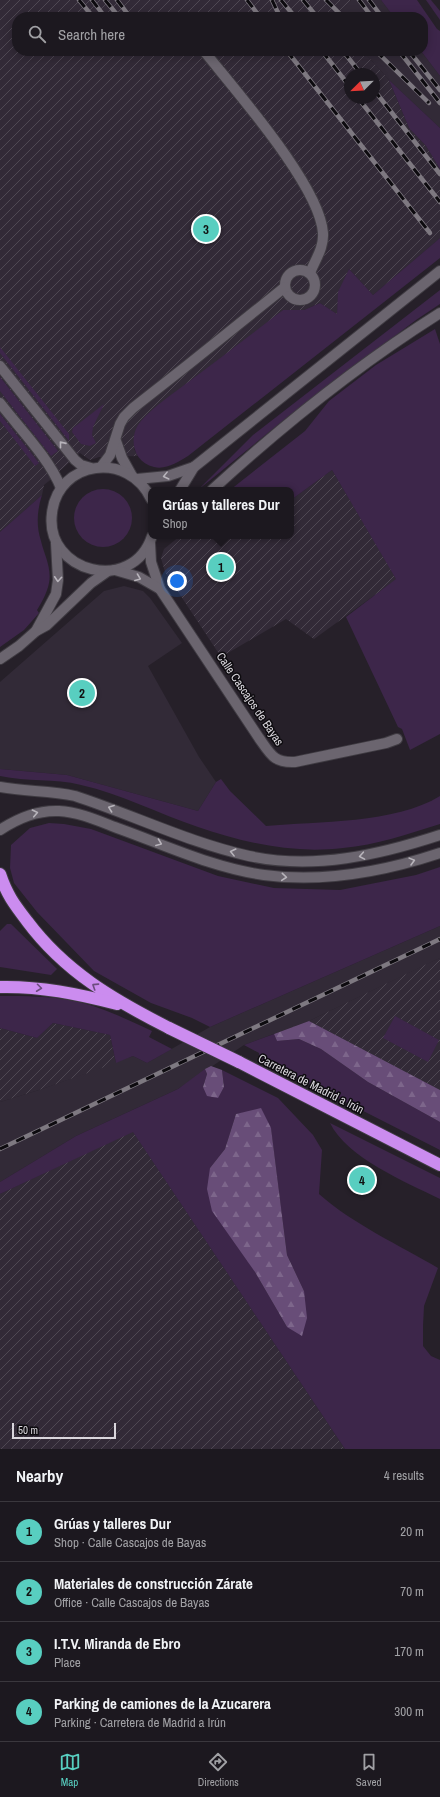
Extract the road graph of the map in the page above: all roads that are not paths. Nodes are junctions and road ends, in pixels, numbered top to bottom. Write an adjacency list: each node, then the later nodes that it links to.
1 (208, 56): 2 (street)
2 (309, 269): 4 (street); 5 (street)
3 (440, 271): 11 (street)
4 (285, 287): 5 (street); 6 (street)
5 (291, 297): 6 (street)
6 (272, 298): 10 (street)
7 (440, 313): 15 (street)
8 (0, 366): 12 (street, one-way to 8)
9 (0, 403): 16 (street)
10 (116, 441): 12 (street); 13 (street)
11 (194, 467): 13 (street, one-way to 13); 14 (street)
12 (96, 468): 13 (street); 16 (street)
13 (135, 478): 17 (street)
14 (182, 487)
15 (215, 487)
16 (61, 488): 19 (street)
17 (148, 492)
18 (151, 540): 20 (street); 21 (street, Calle Cascajos de Bayas)
19 (56, 541): 20 (street, Calle Cascajos de Bayas); 22 (street, one-way to 22)
20 (111, 571): 21 (street, Calle Cascajos de Bayas, one-way to 21); 22 (street)
21 (160, 589): 24 (street, Calle Cascajos de Bayas)
22 (36, 631): 23 (street)
23 (0, 659)
24 (397, 739)
25 (0, 787): 27 (street, one-way to 25)
26 (0, 830): 28 (street, one-way to 28)
27 (440, 835)
28 (440, 853)
29 (0, 874): 31 (highway, one-way to 29)
30 (0, 987): 31 (highway, one-way to 31)
31 (128, 1007): 32 (highway, Carretera de Madrid a Irún, bridge)
32 (440, 1166)

